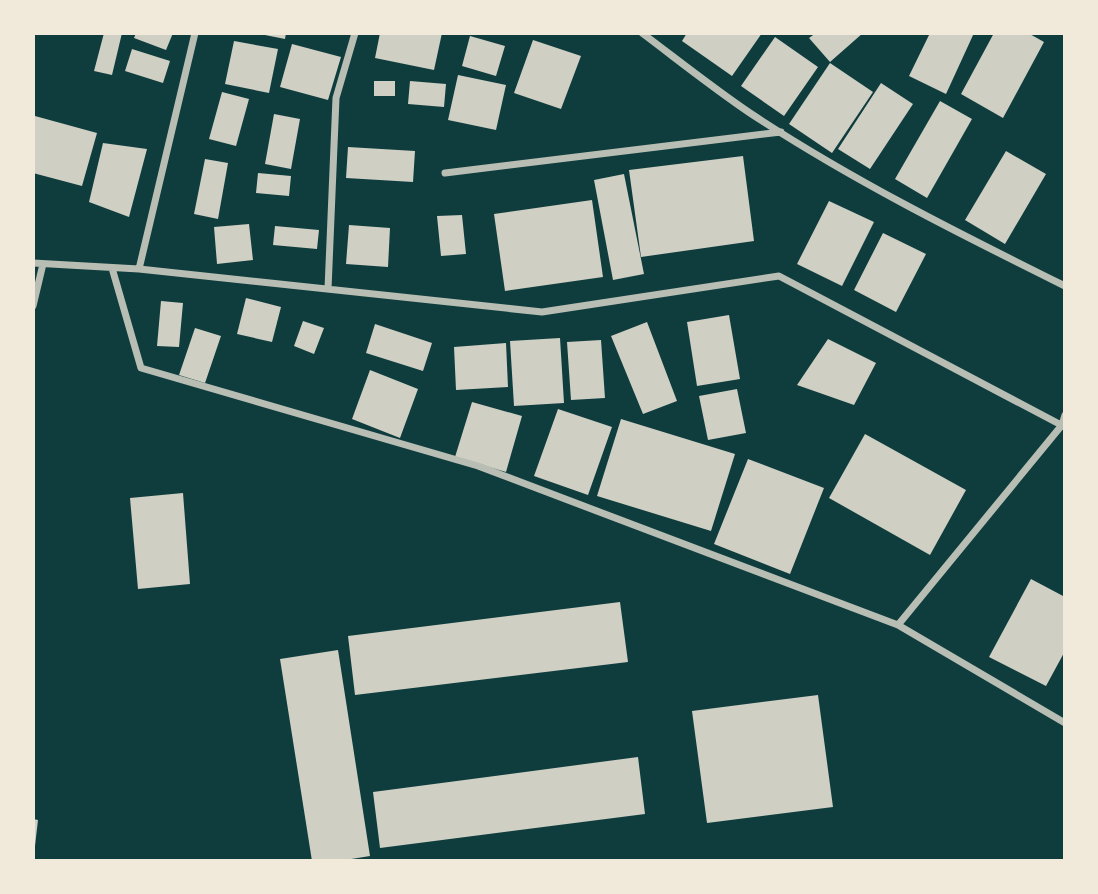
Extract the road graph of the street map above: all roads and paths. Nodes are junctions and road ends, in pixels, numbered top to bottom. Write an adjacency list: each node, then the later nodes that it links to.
1 (195, 33): 9 (street)
2 (355, 33): 11 (street)
3 (642, 33): 4 (street)
4 (781, 132): 5 (street); 10 (street)
5 (445, 173)
6 (33, 263): 7 (street)
7 (43, 264): 8 (street); 12 (street)
8 (113, 268): 9 (street); 15 (street)
9 (139, 269): 11 (street)
10 (1065, 286)
11 (328, 289): 14 (street)
12 (33, 306)
13 (1065, 415): 14 (street)
14 (1063, 426): 15 (street)
15 (898, 625): 16 (street)
16 (1065, 723)

